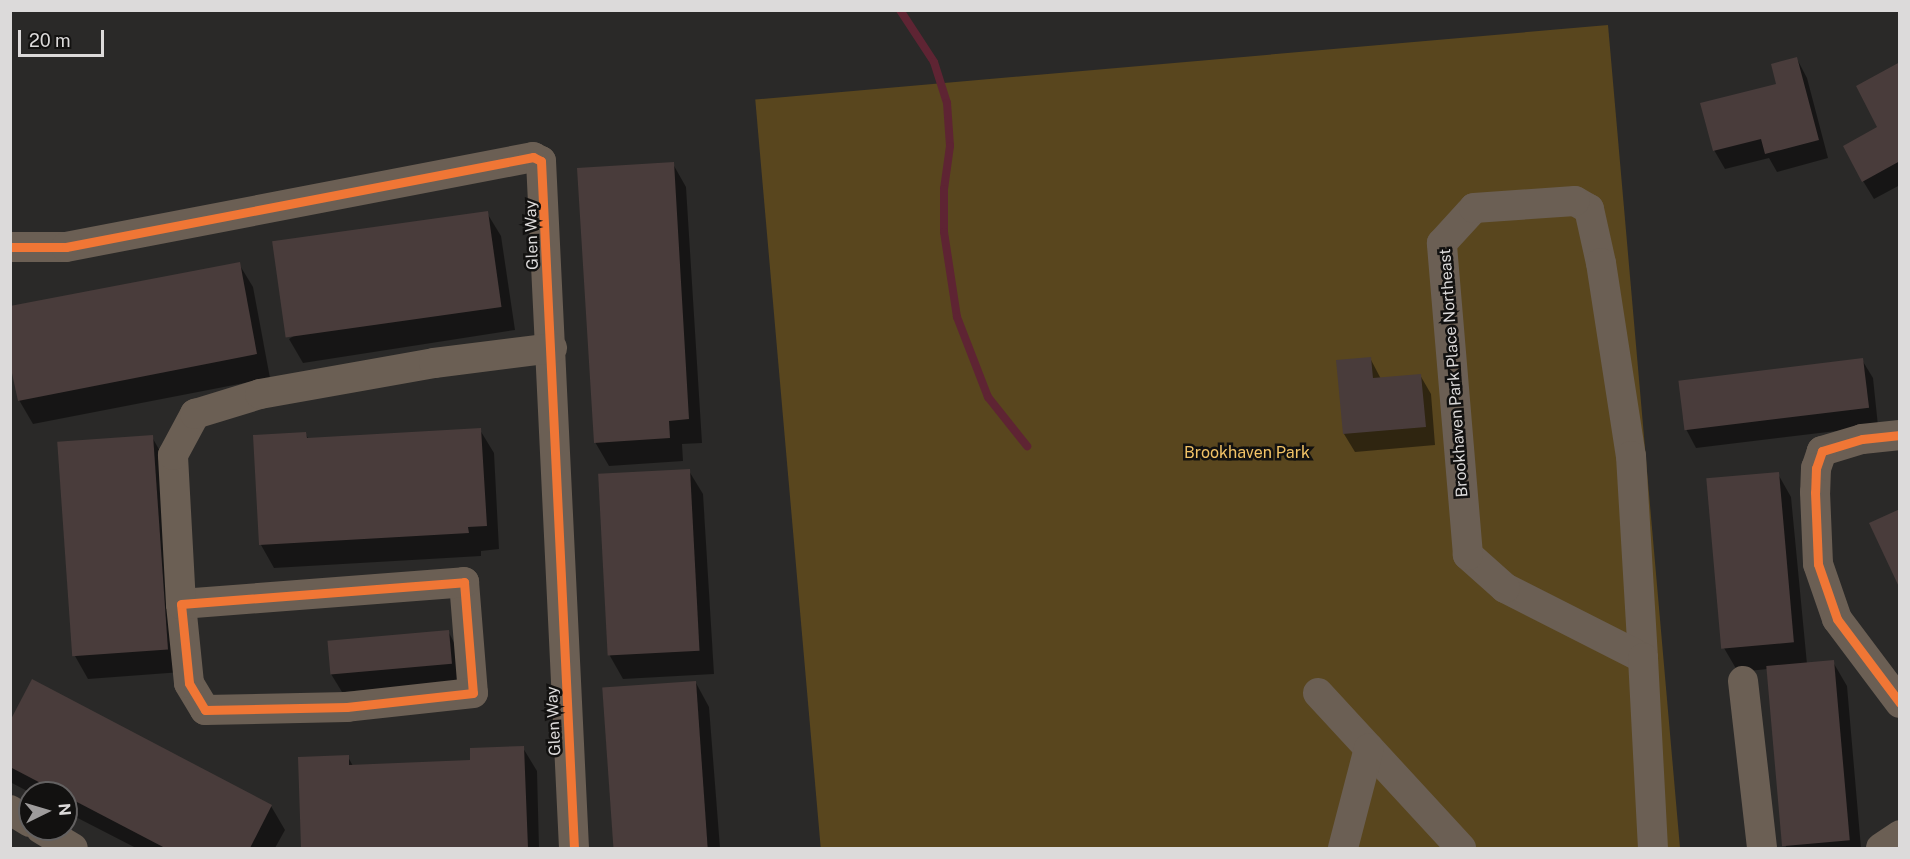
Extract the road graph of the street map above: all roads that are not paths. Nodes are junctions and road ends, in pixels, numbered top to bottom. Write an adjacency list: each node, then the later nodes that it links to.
1 (10, 247): 2 (street, Glen Way)
2 (552, 348): 4 (street); 13 (street, Glen Way)
3 (1899, 420): 8 (street)
4 (181, 604): 4 (street)
5 (1643, 658): 5 (street, Brookhaven Park Place Northeast); 16 (street, Brookhaven Park Place Northeast)
6 (1743, 681): 17 (street)
7 (1318, 693): 9 (street)
8 (1899, 704)
9 (1369, 748): 14 (street); 15 (street)
10 (1899, 835): 18 (street)
11 (60, 841): 12 (street)
12 (73, 849)
13 (574, 849)
14 (1343, 849)
15 (1461, 849)
16 (1653, 849)
17 (1762, 849)
18 (1881, 849)

